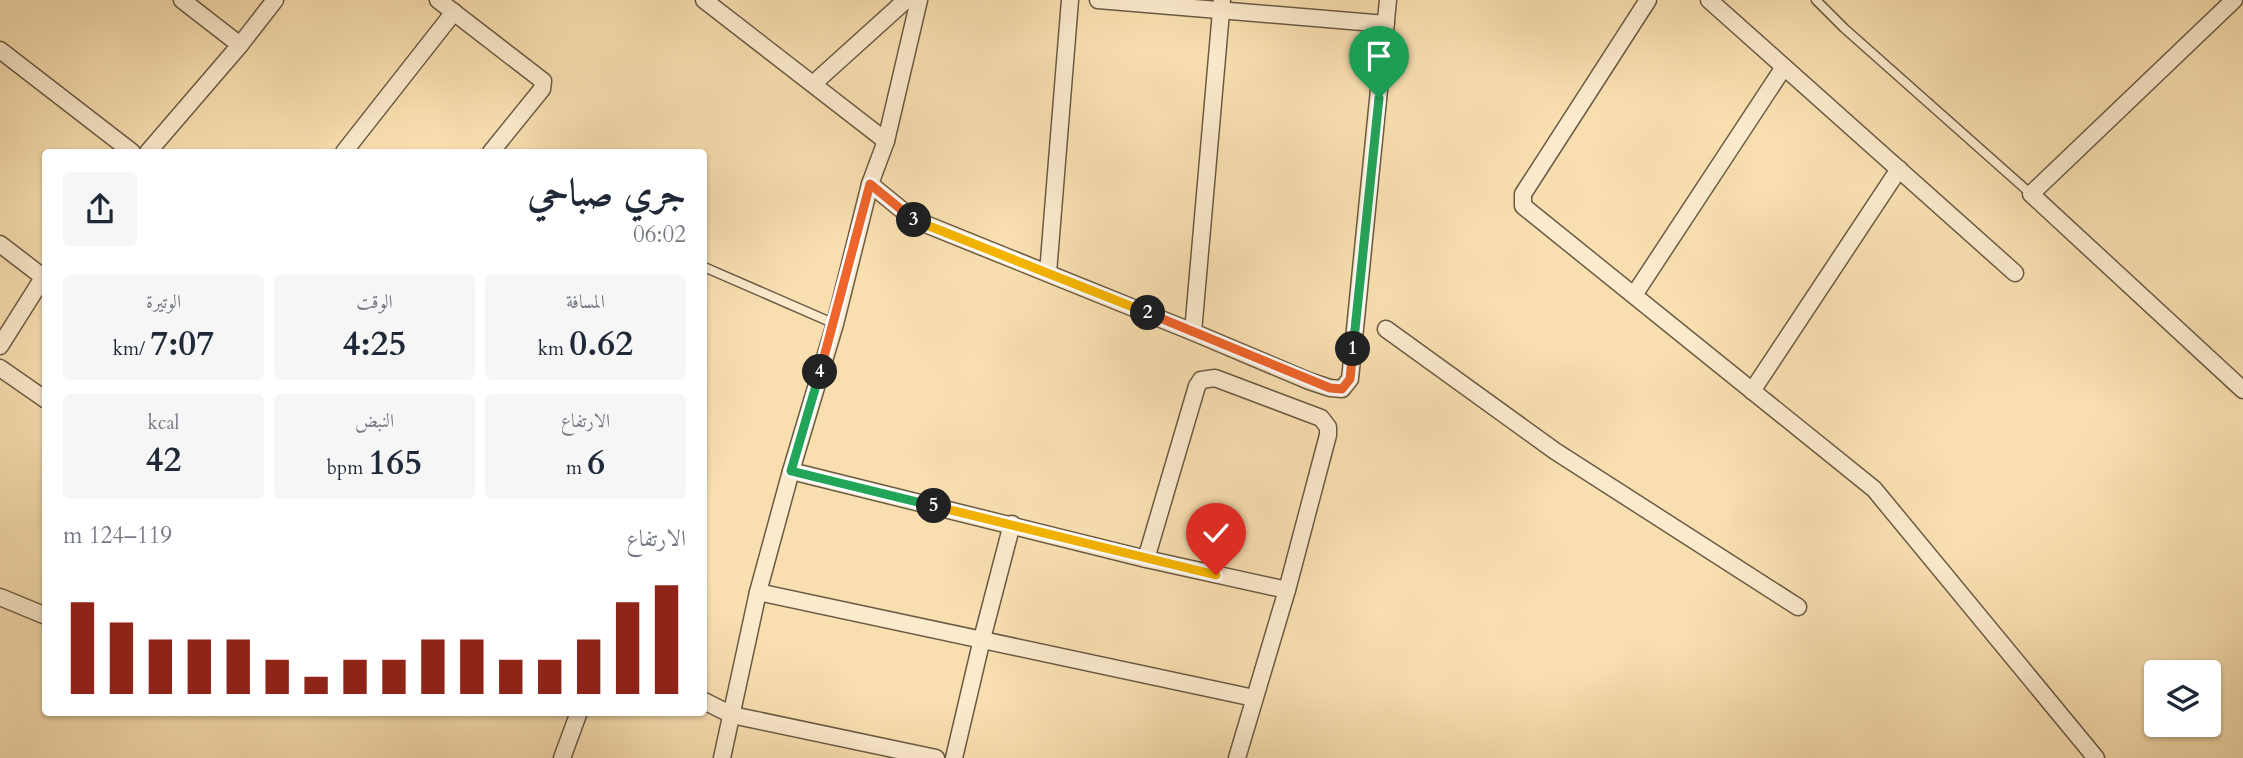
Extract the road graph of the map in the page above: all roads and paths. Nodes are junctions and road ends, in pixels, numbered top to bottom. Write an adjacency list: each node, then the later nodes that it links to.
1 (182, 0): 17 (street)
2 (275, 0): 17 (street)
3 (438, 0): 15 (street)
4 (704, 0): 20 (street)
5 (906, 0): 20 (street)
6 (919, 0): 21 (street)
7 (1070, 0): 31 (street)
8 (1098, 0): 14 (street)
9 (1388, 0): 16 (street)
10 (1648, 0): 35 (street)
11 (1709, 0): 19 (street)
12 (1816, 0): 28 (lane)
13 (2234, 0): 28 (street)
14 (1221, 5): 16 (street); 38 (street)
15 (454, 12): 24 (street); 25 (street)
16 (1386, 24): 38 (street)
17 (240, 45): 23 (street)
18 (0, 50): 22 (street)
19 (1784, 67): 26 (street); 35 (street)
20 (813, 84): 21 (street)
21 (886, 141): 27 (street)
22 (128, 149)
23 (151, 149)
24 (346, 149)
25 (493, 149)
26 (1899, 169): 32 (street); 42 (street)
27 (870, 184): 31 (street); 36 (street)
28 (2031, 194): 41 (street)
29 (0, 244): 33 (street)
30 (707, 268): 36 (lane)
31 (1048, 273): 38 (street)
32 (2015, 273)
33 (42, 274)
34 (42, 278): 39 (street)
35 (1634, 295): 42 (street)
36 (835, 324): 44 (street)
37 (1386, 329): 50 (street)
38 (1193, 332)
39 (0, 346)
40 (0, 368): 43 (street)
41 (2243, 390)
42 (1752, 391): 62 (street)
43 (42, 397)
44 (791, 471): 45 (street); 48 (street)
45 (1012, 524): 46 (street); 52 (street)
46 (1146, 559): 47 (street); 47 (street)
47 (1287, 590): 53 (street)
48 (758, 592): 52 (street); 55 (street)
49 (0, 597): 51 (street)
50 (1798, 607)
51 (42, 614)
52 (982, 639): 53 (street); 60 (street)
53 (1254, 698): 61 (street)
54 (707, 702): 55 (street)
55 (732, 715): 58 (street); 59 (street)
56 (578, 716): 57 (street)
57 (562, 758)
58 (722, 758)
59 (936, 758)
60 (954, 758)
61 (1237, 758)
62 (2096, 758)

